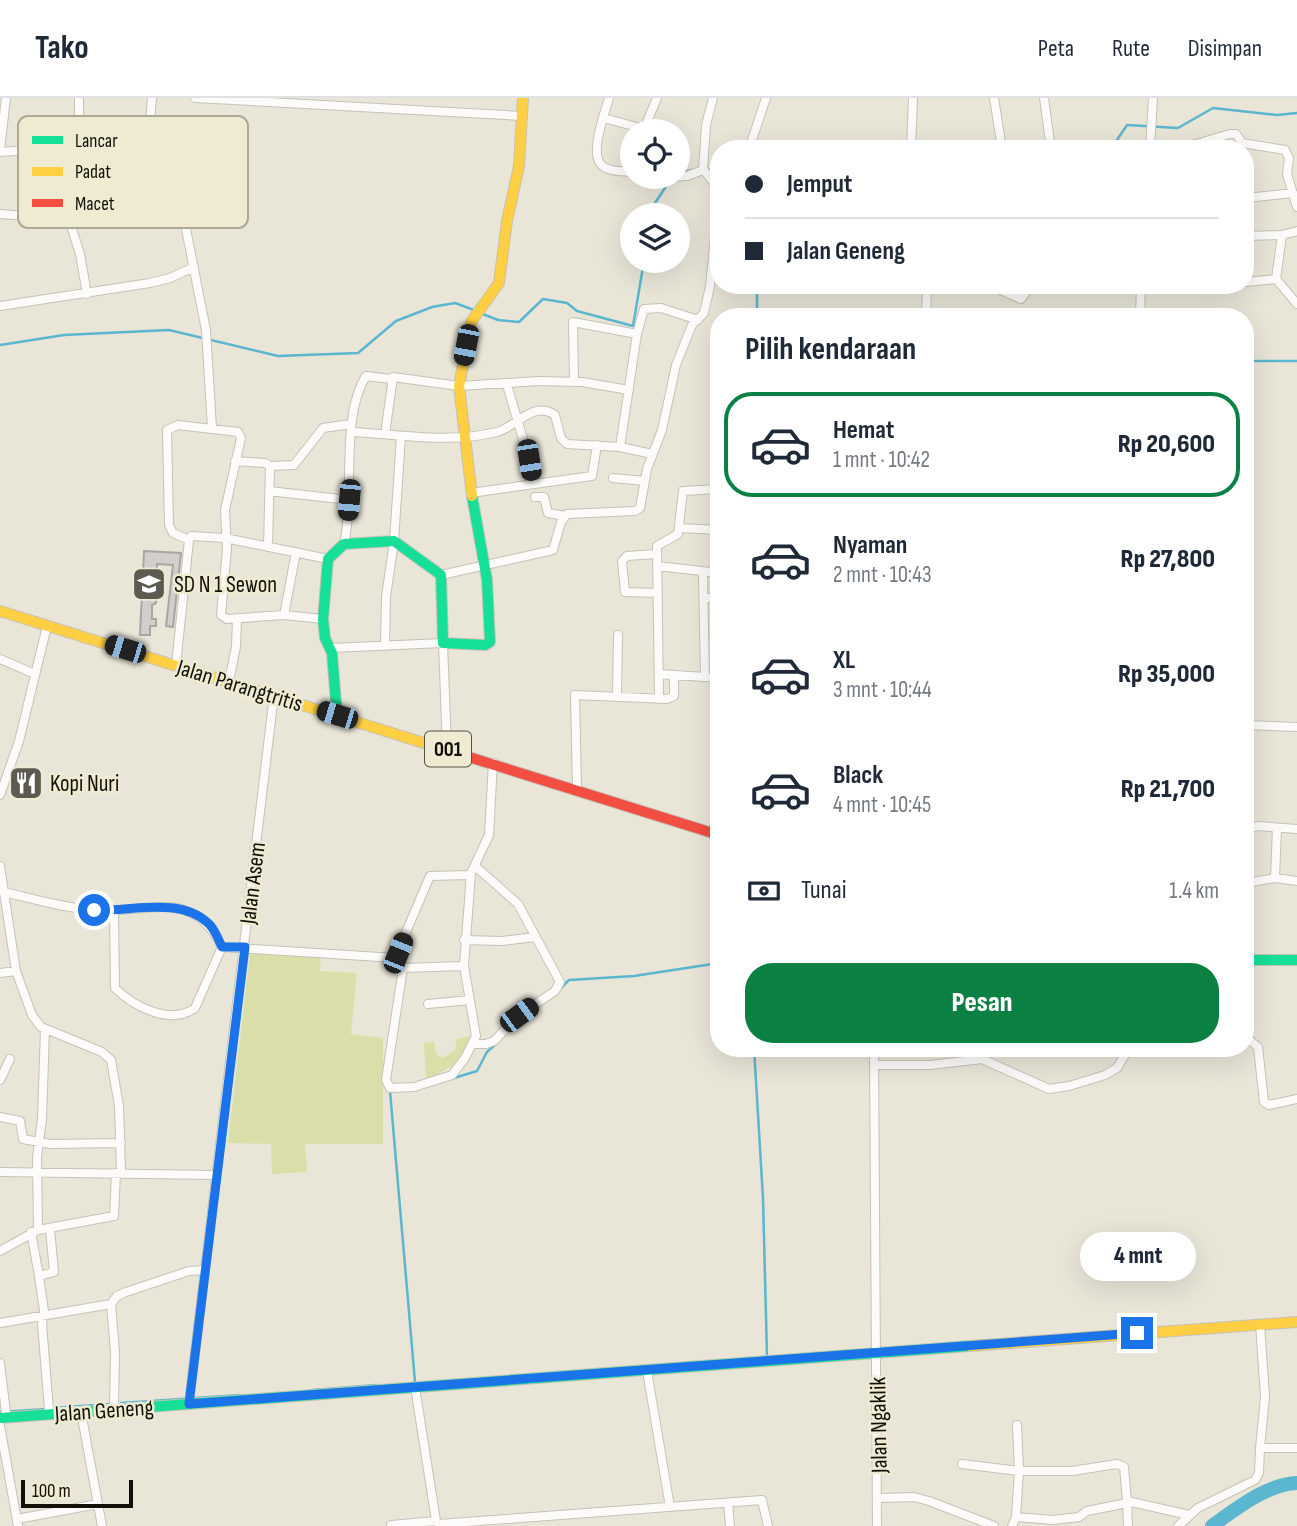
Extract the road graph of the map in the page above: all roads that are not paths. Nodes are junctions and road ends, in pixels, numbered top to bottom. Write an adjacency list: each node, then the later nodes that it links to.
1 (6, 98): 25 (street)
2 (79, 98): 14 (street)
3 (152, 98): 15 (street)
4 (195, 98): 16 (street)
5 (523, 98): 16 (street)
6 (609, 98): 17 (street)
7 (657, 98): 17 (street)
8 (713, 98): 30 (street)
9 (765, 98): 18 (street)
10 (913, 98): 19 (street)
11 (994, 98): 20 (street)
12 (1044, 98): 21 (street)
13 (1153, 98): 22 (street)
14 (79, 116)
15 (150, 116)
16 (522, 116): 58 (street)
17 (604, 118): 31 (street)
18 (752, 140)
19 (911, 140)
20 (1001, 140)
21 (1050, 140)
22 (1151, 140)
23 (1206, 140): 24 (street)
24 (1239, 140)
25 (0, 144): 28 (street)
26 (1254, 147): 29 (street)
27 (18, 150): 28 (street)
28 (0, 151)
29 (1293, 161): 34 (street)
30 (703, 168): 32 (street); 33 (street)
31 (620, 170)
32 (690, 172)
33 (710, 177)
34 (1293, 193): 35 (street); 36 (street)
35 (1254, 197)
36 (1297, 207)
37 (0, 214): 38 (street)
38 (18, 216)
39 (73, 228): 48 (street)
40 (185, 228): 44 (street)
41 (1297, 231): 42 (street)
42 (1282, 235): 43 (street); 46 (street)
43 (1254, 236)
44 (194, 267): 48 (street); 61 (street)
45 (710, 274): 53 (street)
46 (1276, 279): 47 (street); 51 (street)
47 (1254, 281)
48 (87, 294): 52 (street)
49 (1011, 294): 50 (street)
50 (1026, 294)
51 (1297, 304)
52 (0, 306)
53 (698, 320): 54 (street); 68 (street)
54 (637, 334): 56 (street); 59 (street)
55 (391, 379): 58 (street); 62 (street); 63 (street)
56 (574, 382): 57 (street); 59 (street)
57 (507, 385): 58 (street); 60 (street)
58 (459, 386): 65 (street)
59 (629, 390): 67 (street)
60 (518, 418): 65 (street); 66 (street); 73 (street)
61 (212, 428): 69 (street); 83 (street)
62 (351, 428): 63 (street); 70 (street); 78 (street)
63 (385, 434): 64 (street)
64 (401, 436): 65 (street); 84 (street)
65 (464, 436): 76 (street)
66 (597, 445): 67 (street); 73 (street)
67 (620, 447): 68 (street)
68 (652, 454): 72 (street)
69 (235, 461): 70 (street); 82 (street)
70 (270, 466): 75 (street)
71 (613, 478): 72 (street)
72 (645, 481): 79 (street)
73 (532, 483): 76 (street)
74 (710, 489): 80 (street)
75 (269, 491): 78 (street); 86 (street)
76 (471, 493): 90 (street)
77 (535, 497): 79 (street)
78 (349, 500): 85 (street)
79 (565, 516): 90 (street)
80 (679, 528): 81 (street); 88 (street)
81 (710, 530)
82 (225, 538): 83 (street); 86 (street); 100 (street)
83 (189, 540): 108 (street)
84 (394, 541): 85 (street); 94 (street); 105 (street)
85 (344, 544): 89 (street)
86 (268, 547): 87 (street)
87 (296, 552): 89 (street); 99 (street)
88 (656, 554): 91 (street); 95 (street)
89 (328, 559): 101 (street)
90 (485, 565): 94 (street); 104 (street)
91 (657, 566): 92 (street); 95 (street)
92 (703, 572): 93 (street); 96 (street)
93 (710, 572)
94 (441, 575): 104 (street)
95 (658, 593): 110 (street)
96 (704, 598): 97 (street); 112 (street)
97 (710, 598)
98 (0, 611): 102 (street, Jalan Parangtritis / 001)
99 (284, 615): 100 (street); 101 (street)
100 (237, 619): 114 (street)
101 (323, 620): 106 (street)
102 (47, 626): 108 (street, Jalan Parangtritis / 001); 109 (street)
103 (618, 635): 116 (street)
104 (443, 643): 105 (street); 121 (street)
105 (385, 646): 106 (street)
106 (331, 648): 118 (street)
107 (0, 659): 109 (street)
108 (176, 665): 114 (street, Jalan Parangtritis / 001)
109 (35, 674): 124 (street)
110 (659, 674): 111 (street); 117 (street)
111 (674, 675): 112 (street); 117 (street)
112 (705, 677): 113 (street)
113 (710, 677)
114 (229, 681): 115 (street, Jalan Parangtritis / 001)
115 (274, 695): 118 (street, Jalan Parangtritis / 001); 139 (street, Jalan Asem)
116 (617, 695): 117 (street); 123 (street)
117 (659, 699)
118 (337, 715): 121 (street, Jalan Parangtritis / 001)
119 (1254, 725): 120 (street)
120 (1297, 727)
121 (447, 748): 122 (street, Jalan Parangtritis / 001)
122 (493, 763): 123 (street, Jalan Parangtritis / 001); 130 (street)
123 (577, 789): 128 (street, Jalan Parangtritis / 001)
124 (0, 795)
125 (1254, 827): 126 (street)
126 (1277, 828): 127 (street); 131 (street)
127 (1297, 829)
128 (710, 832)
129 (0, 866): 134 (street)
130 (473, 869): 136 (street); 137 (street); 140 (street)
131 (1275, 878): 132 (street); 133 (street)
132 (1254, 881)
133 (1297, 881)
134 (4, 892): 135 (street); 145 (street)
135 (114, 911): 138 (street); 138 (street)
136 (536, 937): 137 (street); 150 (street)
137 (464, 940): 143 (street)
138 (222, 947): 139 (street)
139 (245, 947): 140 (street); 164 (street, Jalan Asem)
140 (397, 956): 144 (street)
141 (1254, 960): 142 (street)
142 (1297, 960)
143 (464, 966): 144 (street); 147 (street)
144 (403, 968): 150 (street)
145 (16, 971): 146 (street); 149 (street)
146 (0, 973)
147 (470, 1000): 148 (street); 150 (street)
148 (428, 1004)
149 (45, 1029): 159 (street); 160 (street)
150 (474, 1044)
151 (1254, 1044): 157 (street)
152 (875, 1057): 155 (street, Jalan Ngaklik)
153 (1124, 1057): 155 (street)
154 (10, 1059): 156 (street)
155 (875, 1065): 175 (street, Jalan Ngaklik)
156 (0, 1080)
157 (1297, 1099)
158 (0, 1117): 159 (street)
159 (38, 1143): 160 (street); 162 (street)
160 (121, 1143): 163 (street)
161 (0, 1172): 162 (street)
162 (38, 1173): 163 (street); 166 (street)
163 (118, 1173): 164 (street); 165 (street)
164 (215, 1175): 168 (street, Jalan Asem)
165 (50, 1229): 166 (street); 169 (street)
166 (34, 1231): 167 (street); 169 (street)
167 (0, 1251)
168 (205, 1270): 170 (street); 179 (street, Jalan Asem)
169 (39, 1276): 171 (street)
170 (111, 1304): 171 (street); 180 (street)
171 (43, 1315): 173 (street); 181 (street)
172 (1297, 1322): 174 (street, Jalan Geneng)
173 (0, 1323)
174 (1260, 1324): 175 (street, Jalan Geneng); 185 (street)
175 (877, 1352): 177 (street, Jalan Geneng); 189 (street, Jalan Ngaklik)
176 (0, 1363): 183 (street)
177 (647, 1371): 178 (street, Jalan Geneng); 193 (street)
178 (415, 1387): 179 (street, Jalan Geneng); 195 (street)
179 (189, 1404): 180 (street, Jalan Geneng)
180 (114, 1409): 182 (street, Jalan Geneng)
181 (49, 1410): 182 (street, Jalan Geneng); 183 (street, Jalan Geneng)
182 (81, 1412): 192 (street)
183 (4, 1417): 196 (street)
184 (1017, 1425): 188 (street)
185 (1259, 1448): 186 (street); 194 (street)
186 (1297, 1448)
187 (962, 1464): 188 (street)
188 (1019, 1471): 190 (street); 198 (street)
189 (879, 1498): 197 (street); 204 (street, Jalan Ngaklik)
190 (1127, 1502): 194 (street); 199 (street); 206 (street)
191 (728, 1503): 193 (street); 202 (street); 203 (street)
192 (98, 1504): 196 (street); 201 (street)
193 (670, 1507): 195 (street)
194 (1189, 1515): 207 (street)
195 (436, 1521): 200 (street)
196 (17, 1522)
197 (968, 1522): 205 (street)
198 (1014, 1522): 199 (street)
199 (1053, 1523)
200 (391, 1525)
201 (102, 1526)
202 (730, 1526)
203 (768, 1526)
204 (877, 1526)
205 (994, 1526)
206 (1128, 1526)
207 (1178, 1526)

